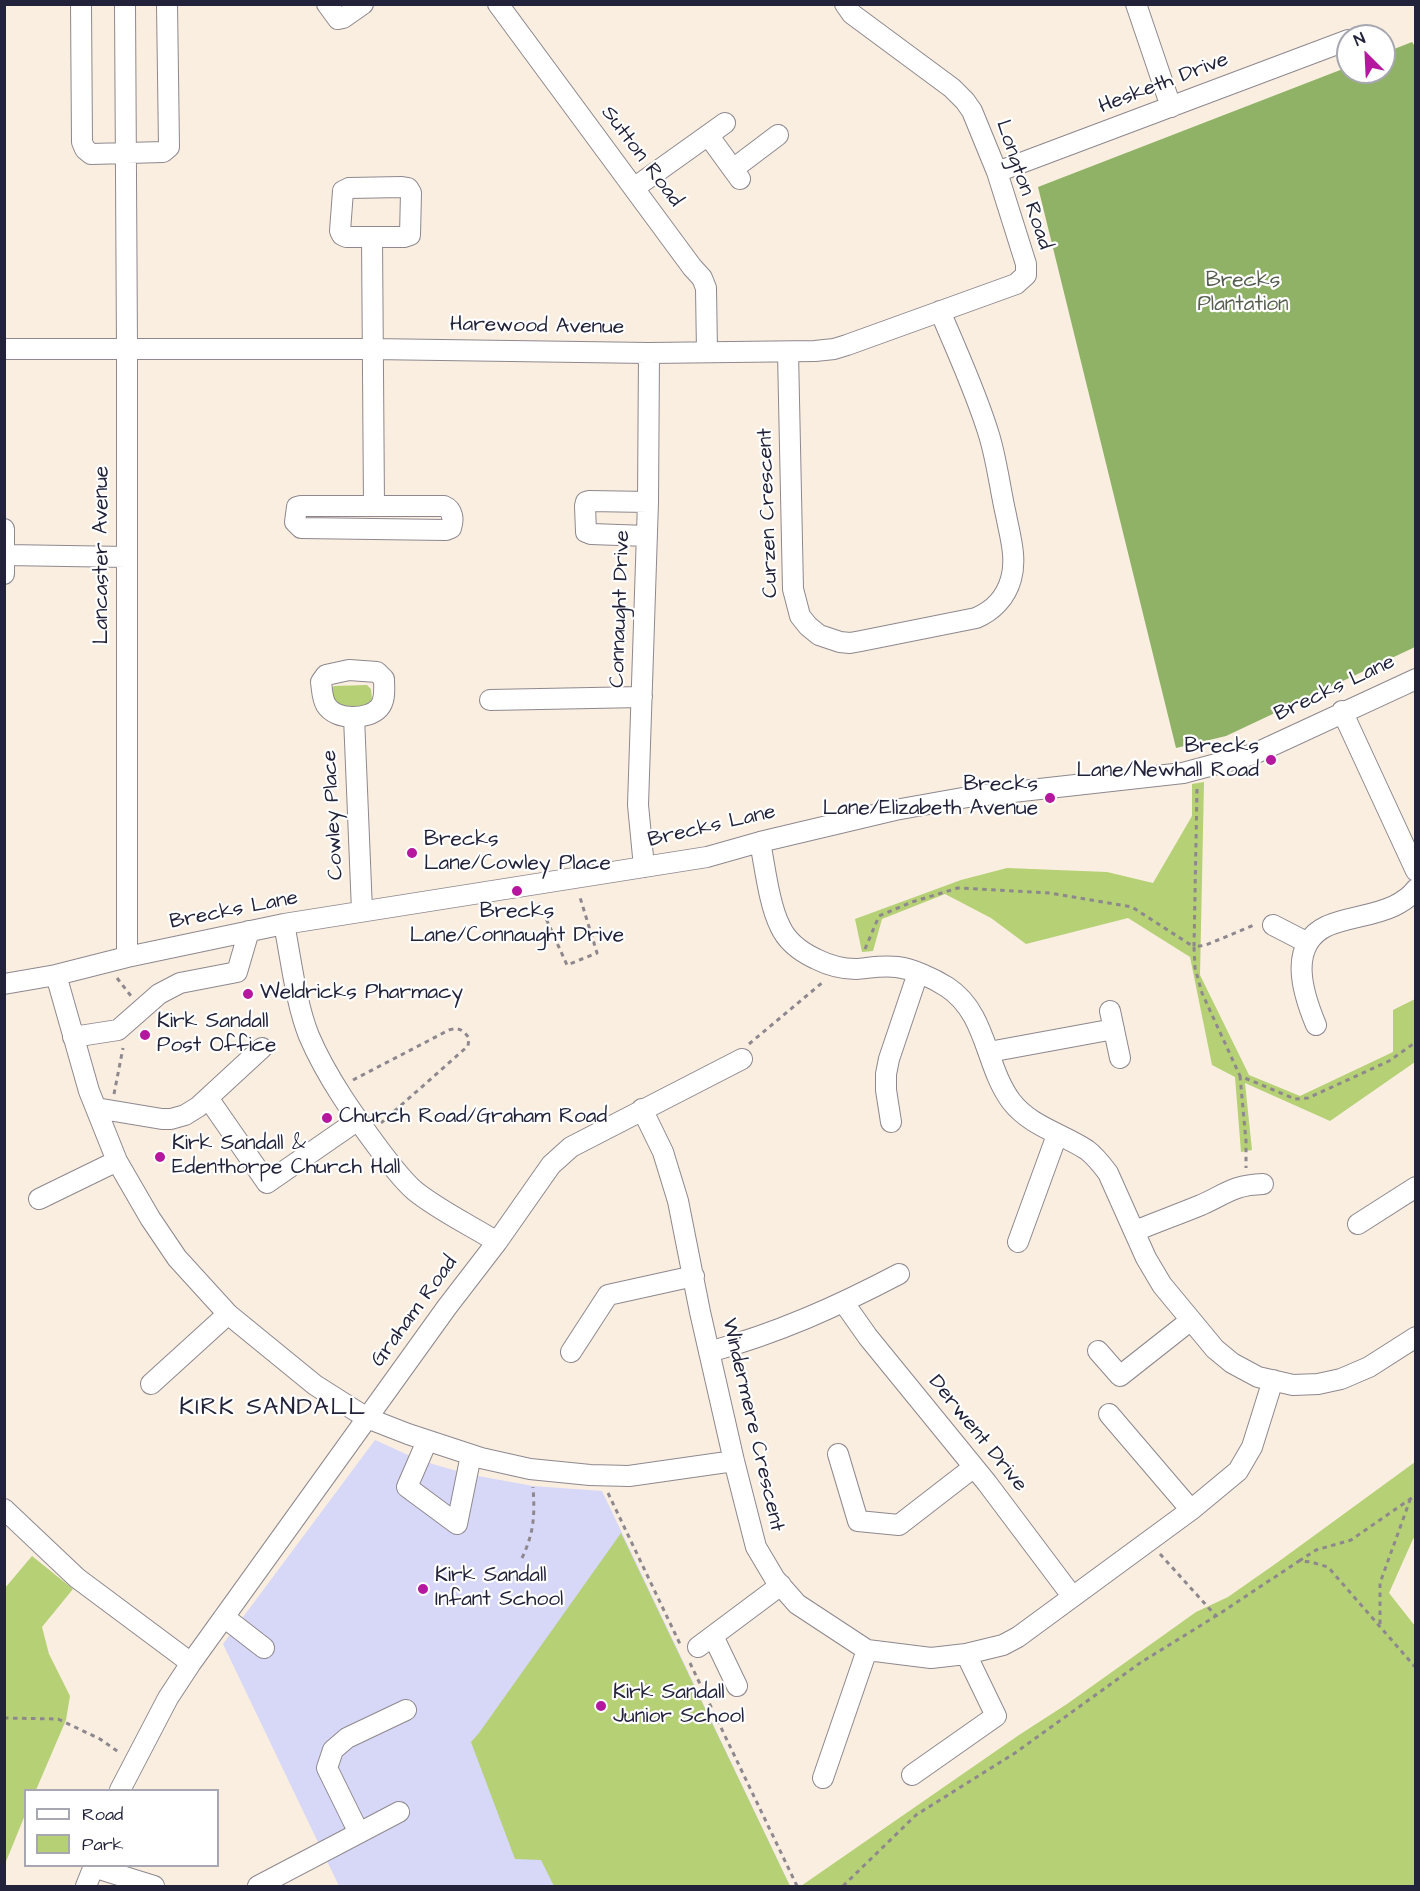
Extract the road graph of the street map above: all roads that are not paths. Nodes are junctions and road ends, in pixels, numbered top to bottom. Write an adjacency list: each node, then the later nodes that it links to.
1 (81, 4): 14 (street)
2 (125, 4): 14 (street, Lancaster Avenue)
3 (167, 4): 14 (street)
4 (327, 4): 5 (street)
5 (363, 4)
6 (498, 4): 16 (street, Sutton Road)
7 (844, 4): 15 (street, Longton Road)
8 (1136, 4): 10 (street)
9 (1336, 44): 10 (street, Hesketh Drive)
10 (1171, 107): 15 (street, Hesketh Drive)
11 (724, 123): 12 (street)
12 (708, 135): 13 (street); 16 (street)
13 (778, 135)
14 (125, 154): 19 (street, Lancaster Avenue)
15 (998, 172): 18 (street, Longton Road)
16 (634, 188): 22 (street, Sutton Road)
17 (372, 237): 21 (street)
18 (940, 311): 23 (street, Harewood Avenue); 23 (street, Curzen Crescent)
19 (127, 348): 20 (street, Harewood Avenue); 21 (street, Harewood Avenue); 29 (street, Lancaster Avenue)
20 (4, 349)
21 (372, 349): 24 (street, Harewood Avenue); 26 (street)
22 (707, 352): 23 (street, Harewood Avenue); 24 (street, Harewood Avenue)
23 (788, 352)
24 (649, 353): 25 (street, Connaught Drive)
25 (648, 502): 28 (street, Connaught Drive); 28 (street)
26 (374, 506): 26 (street)
27 (4, 529): 30 (street)
28 (646, 536): 32 (street, Connaught Drive)
29 (127, 557): 30 (street); 45 (street, Lancaster Avenue)
30 (5, 565)
31 (1416, 679): 34 (street, Brecks Lane)
32 (642, 697): 33 (street); 37 (street, Connaught Drive)
33 (490, 700)
34 (1342, 711): 36 (street, Brecks Lane); 38 (street)
35 (354, 717): 40 (street, Cowley Place)
36 (760, 842): 37 (street, Brecks Lane); 46 (street)
37 (644, 867): 40 (street, Brecks Lane)
38 (1416, 871)
39 (1416, 889): 44 (street)
40 (362, 911): 41 (street, Brecks Lane)
41 (284, 924): 43 (street, Brecks Lane); 59 (street)
42 (1273, 925): 44 (street)
43 (249, 931): 45 (street, Brecks Lane); 50 (street)
44 (1306, 942): 49 (street)
45 (127, 957): 47 (street, Brecks Lane)
46 (918, 973): 52 (street); 58 (street)
47 (56, 975): 48 (street, Brecks Lane); 50 (street)
48 (4, 984)
49 (1316, 1025)
50 (73, 1037): 56 (street)
51 (262, 1048): 55 (street)
52 (988, 1052): 53 (street); 60 (street)
53 (1120, 1058)
54 (742, 1059): 57 (street, Graham Road)
55 (208, 1098): 56 (street); 59 (street)
56 (103, 1109): 61 (street)
57 (642, 1109): 67 (street, Graham Road); 70 (street, Windermere Crescent)
58 (891, 1122)
59 (363, 1127): 67 (street)
60 (1057, 1135): 66 (street); 68 (street)
61 (117, 1161): 64 (street); 72 (street)
62 (1254, 1184): 66 (street)
63 (1416, 1187): 65 (street)
64 (39, 1199)
65 (1358, 1224)
66 (1135, 1231): 73 (street)
67 (497, 1242): 81 (street, Graham Road)
68 (1018, 1242)
69 (899, 1274): 71 (street)
70 (694, 1276): 76 (street); 77 (street, Windermere Crescent)
71 (844, 1303): 77 (street); 86 (street, Derwent Drive)
72 (228, 1314): 79 (street); 81 (street)
73 (1191, 1320): 75 (street); 78 (street)
74 (1416, 1337): 78 (street)
75 (1098, 1351)
76 (571, 1352)
77 (709, 1352): 85 (street, Windermere Crescent)
78 (1273, 1380): 88 (street, Windermere Crescent)
79 (151, 1384)
80 (1109, 1414): 88 (street)
81 (367, 1418): 82 (street); 91 (street, Graham Road)
82 (427, 1441): 84 (street); 84 (street)
83 (838, 1454): 86 (street)
84 (471, 1455): 85 (street)
85 (734, 1461): 89 (street, Windermere Crescent)
86 (974, 1467): 90 (street, Derwent Drive)
87 (4, 1509): 95 (street)
88 (1191, 1510): 90 (street, Windermere Crescent)
89 (781, 1585): 93 (street, Windermere Crescent); 96 (street)
90 (1072, 1596): 94 (street, Windermere Crescent)
91 (224, 1617): 92 (street); 95 (street, Graham Road)
92 (264, 1648)
93 (867, 1650): 94 (street, Windermere Crescent); 99 (street)
94 (966, 1654): 98 (street)
95 (191, 1663): 100 (street, Graham Road)
96 (737, 1686)
97 (406, 1710): 102 (street)
98 (912, 1775)
99 (822, 1778)
100 (121, 1789)
101 (399, 1812): 102 (street)
102 (359, 1833): 107 (street)
103 (93, 1867): 105 (street)
104 (96, 1867): 106 (street)
105 (86, 1887)
106 (154, 1887)
107 (258, 1887)

